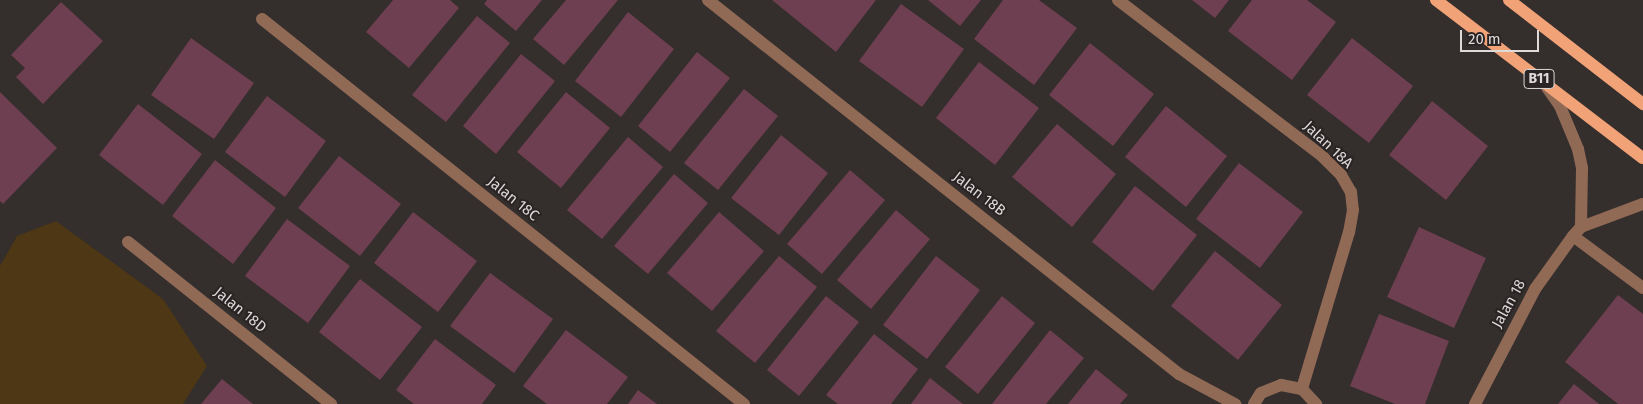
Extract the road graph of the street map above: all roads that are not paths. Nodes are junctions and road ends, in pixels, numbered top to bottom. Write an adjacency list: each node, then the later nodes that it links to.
1 (708, 0): 16 (street, Jalan 18B)
2 (1118, 0): 13 (street, Jalan 18A)
3 (1436, 0): 6 (main road, B11)
4 (1509, 0): 7 (main road)
5 (262, 18): 15 (street, Jalan 18C)
6 (1543, 82): 8 (main road, B11); 10 (street)
7 (1643, 104)
8 (1643, 158)
9 (1643, 204): 10 (street)
10 (1577, 231): 12 (street); 19 (street, Jalan 18)
11 (128, 242): 14 (street, Jalan 18D)
12 (1643, 288)
13 (1302, 389): 17 (street); 18 (street)
14 (331, 404)
15 (744, 404)
16 (1235, 404)
17 (1254, 404)
18 (1316, 404)
19 (1475, 404)

